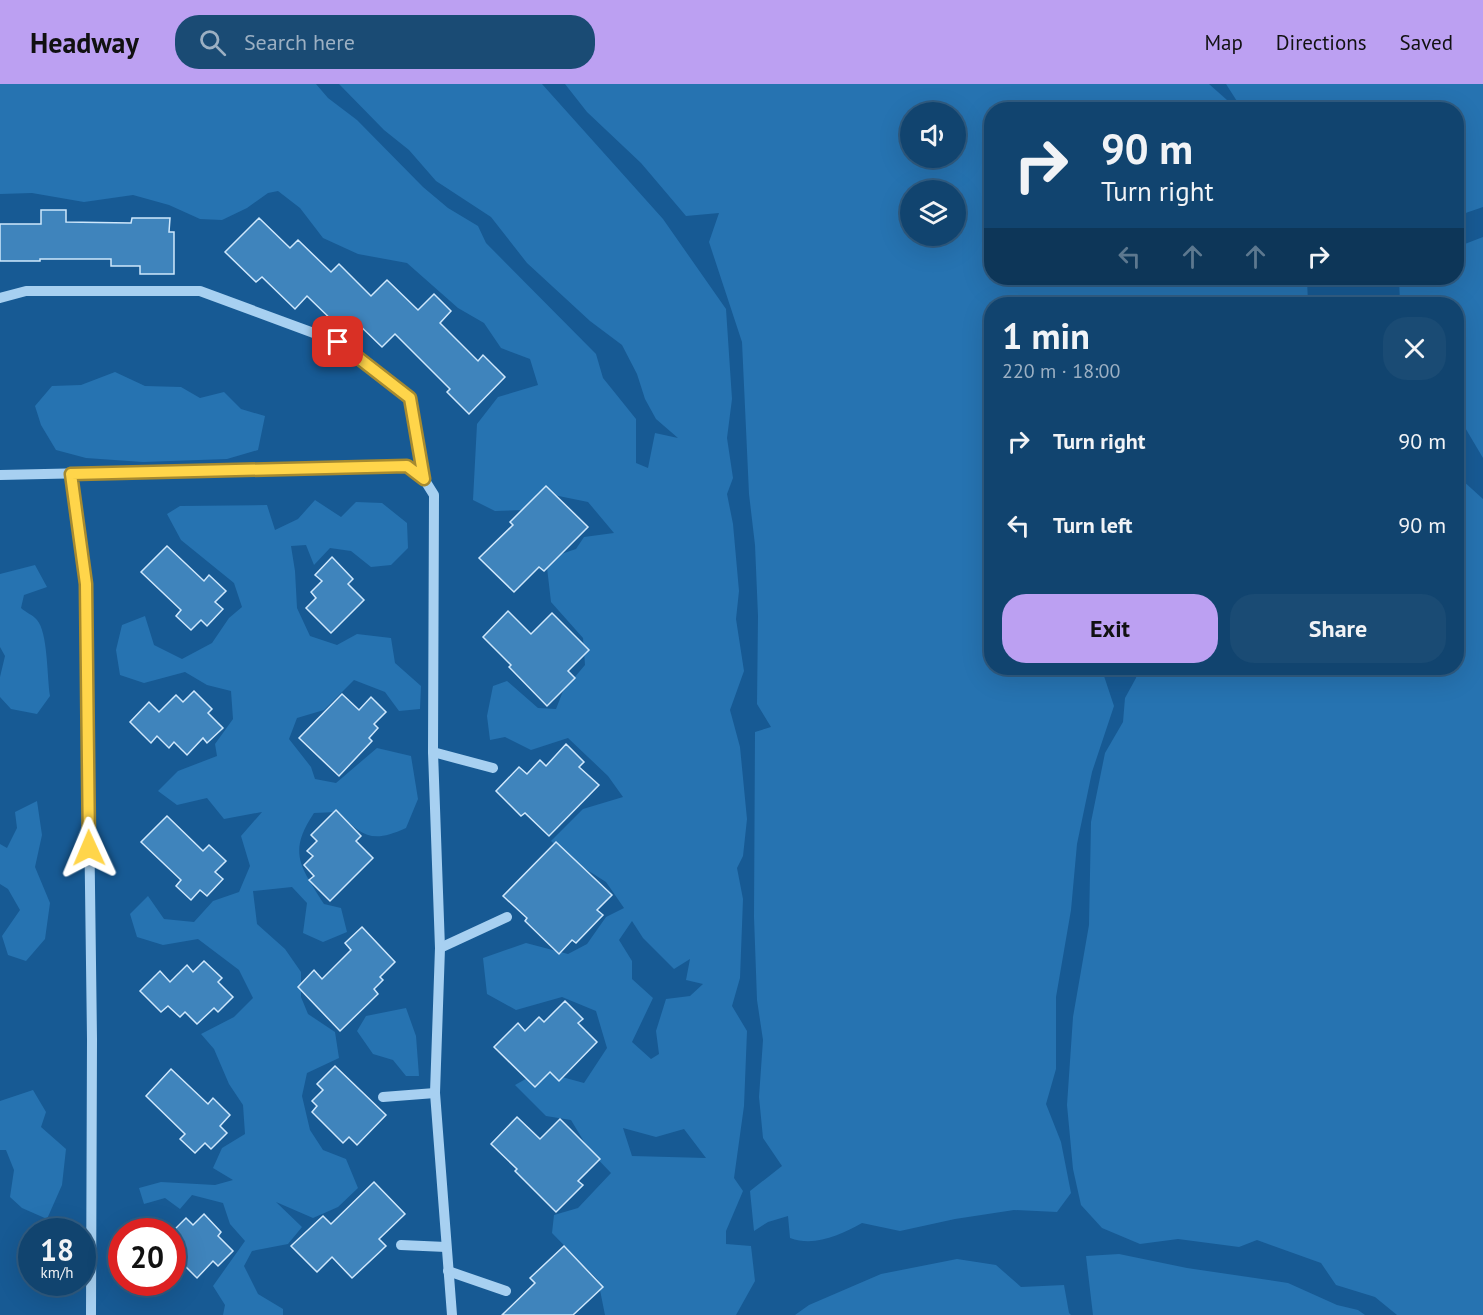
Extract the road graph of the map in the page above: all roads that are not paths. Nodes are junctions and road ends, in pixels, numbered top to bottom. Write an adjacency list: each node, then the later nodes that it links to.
1 (0, 298): 4 (lane)
2 (71, 474): 3 (lane); 4 (lane); 15 (lane)
3 (0, 475)
4 (424, 479): 5 (lane)
5 (433, 752): 6 (lane); 8 (lane)
6 (493, 768)
7 (507, 917): 8 (lane)
8 (440, 948): 9 (lane)
9 (435, 1093): 10 (lane); 12 (lane)
10 (383, 1097)
11 (401, 1245): 12 (lane)
12 (446, 1246): 13 (lane)
13 (448, 1271): 14 (lane); 16 (lane)
14 (506, 1291)
15 (92, 1315)
16 (452, 1315)

